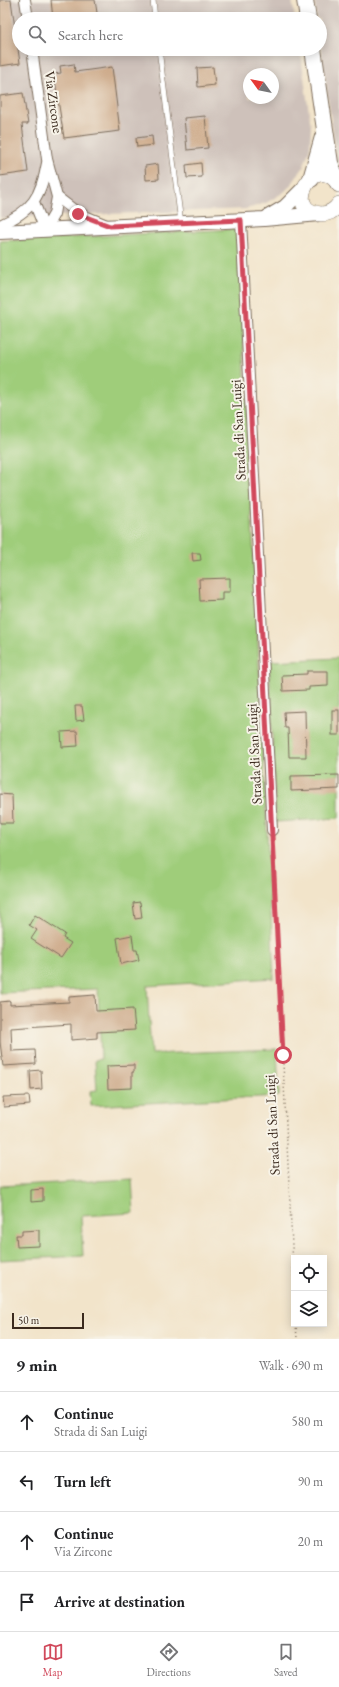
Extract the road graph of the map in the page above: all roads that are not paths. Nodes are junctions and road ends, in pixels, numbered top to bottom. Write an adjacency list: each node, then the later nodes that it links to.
1 (25, 0): 4 (street)
2 (153, 0): 5 (lane)
3 (305, 0): 6 (highway)
4 (27, 12)
5 (154, 12)
6 (307, 12)
7 (33, 56): 11 (street, Via Zircone)
8 (160, 56): 20 (lane)
9 (313, 56): 10 (highway)
10 (324, 132): 12 (highway); 13 (highway)
11 (48, 159): 14 (street, Via Zircone); 15 (street, Via Zircone)
12 (307, 184): 13 (main road); 16 (main road); 17 (main road)
13 (338, 184)
14 (57, 197): 21 (street); 22 (street, Via Zircone)
15 (34, 202): 19 (street); 22 (street)
16 (331, 211): 17 (main road)
17 (264, 219): 18 (main road)
18 (241, 220): 20 (main road); 24 (street, Strada di San Luigi)
19 (0, 224)
20 (182, 224): 21 (main road)
21 (110, 226): 22 (main road)
22 (45, 230): 23 (main road)
23 (0, 232)
24 (272, 830)

